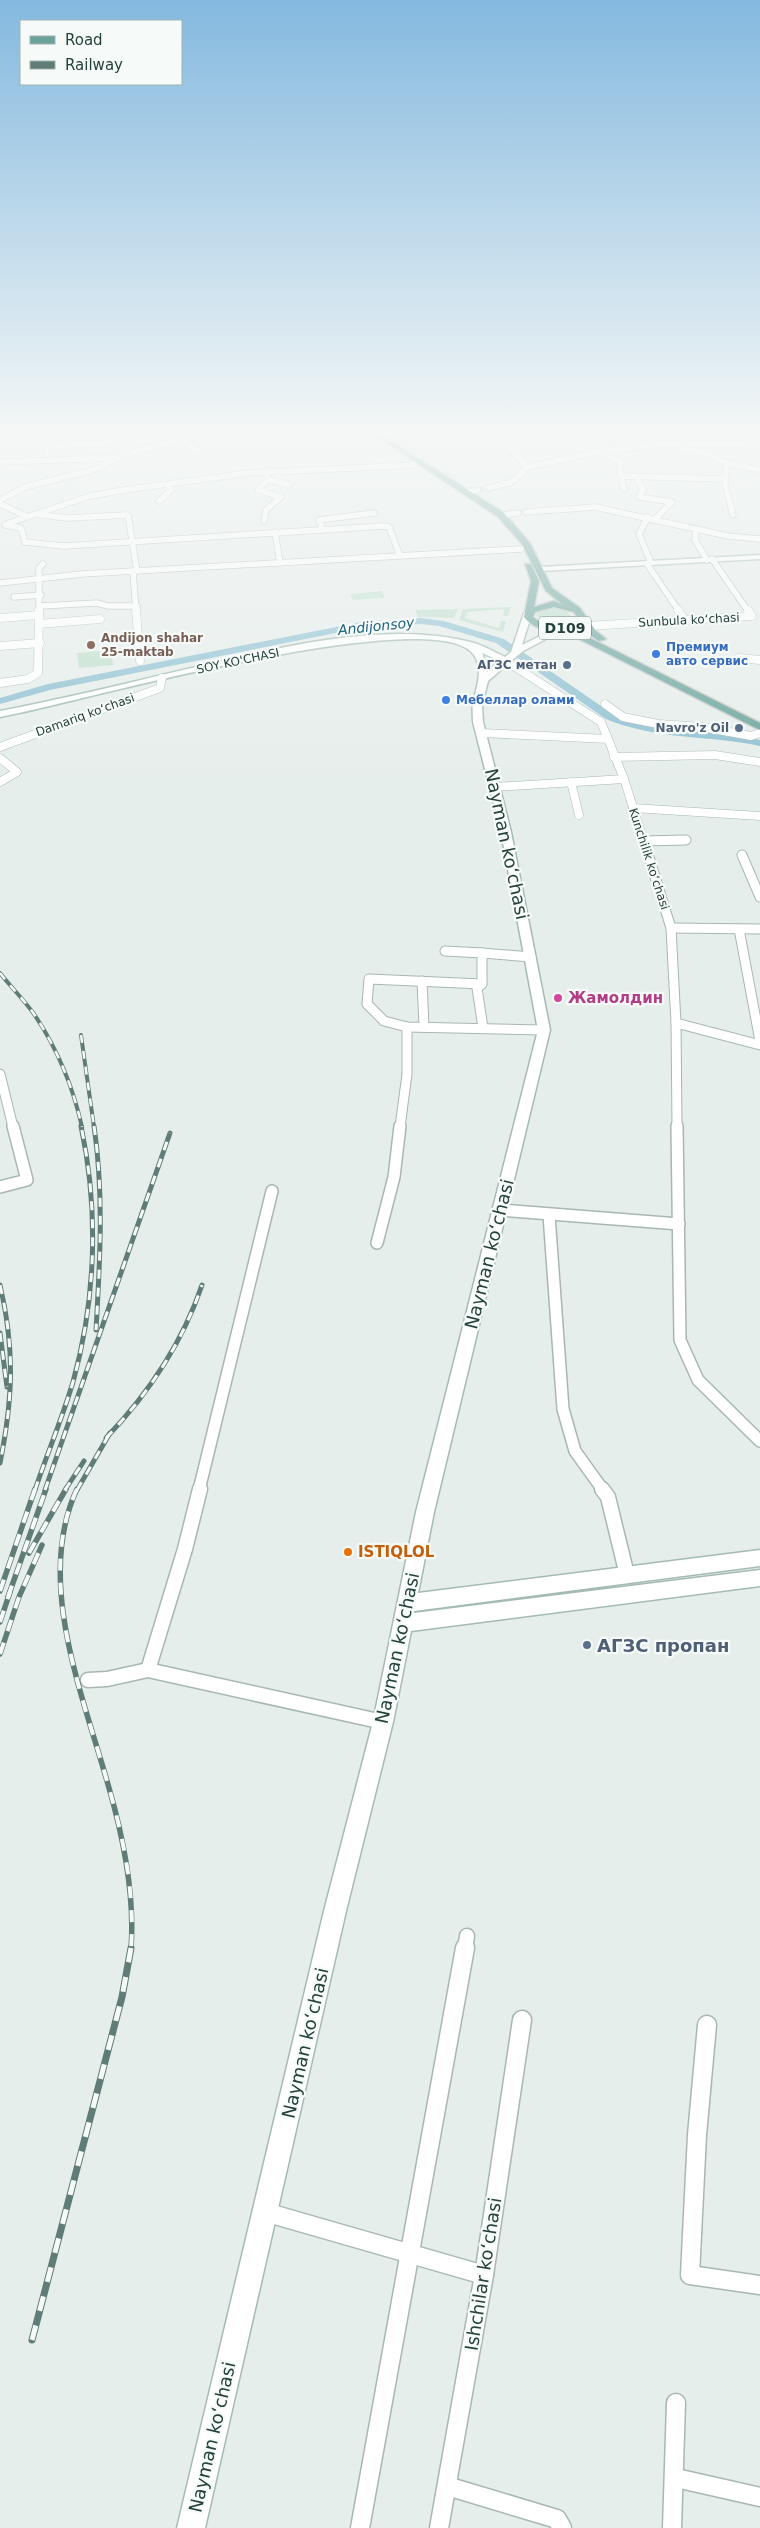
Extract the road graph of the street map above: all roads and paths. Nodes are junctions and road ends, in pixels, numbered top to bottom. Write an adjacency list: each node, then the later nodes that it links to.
1 (133, 548): 15 (street)
2 (278, 548): 11 (street)
3 (397, 548): 8 (street)
4 (528, 548): 14 (main road, D109)
5 (644, 548): 13 (street)
6 (701, 548): 10 (street)
7 (521, 549): 8 (street); 23 (main road, D109)
8 (400, 556): 11 (street)
9 (760, 557): 10 (main road)
10 (710, 559): 13 (main road); 27 (street, Sunbula koʻchasi)
11 (280, 563): 15 (street)
12 (42, 564): 16 (street)
13 (649, 564): 14 (main road); 27 (street)
14 (540, 569): 22 (main road, D109)
15 (135, 571): 16 (street); 21 (street)
16 (41, 577): 17 (street); 18 (street)
17 (0, 583)
18 (40, 595): 19 (street); 20 (street)
19 (14, 597)
20 (40, 606): 21 (street); 24 (street)
21 (137, 606): 37 (street)
22 (572, 608): 23 (main road, D109); 28 (main road, D109)
23 (528, 613): 30 (main road, D109); 34 (main road)
24 (39, 616): 25 (street); 29 (street)
25 (0, 618)
26 (100, 619): 29 (street)
27 (684, 619): 28 (street, Sunbula koʻchasi)
28 (585, 623): 30 (main road, D109); 44 (main road, D109)
29 (39, 624): 31 (street)
30 (564, 628): 34 (main road); 45 (main road, D109)
31 (40, 643): 33 (street); 41 (street)
32 (464, 643): 38 (main road, SOY KO'CHASI); 39 (main road, SOY KO'CHASI); 40 (main road)
33 (0, 646)
34 (515, 651): 38 (main road)
35 (739, 658): 36 (street)
36 (760, 660)
37 (140, 661)
38 (506, 661): 40 (main road); 48 (street, Kunchilik koʻchasi)
39 (162, 678): 43 (main road, SOY KO'CHASI); 49 (street, Damariq koʻchasi)
40 (484, 680): 46 (main road, Nayman koʻchasi)
41 (0, 683)
42 (605, 704): 47 (street)
43 (0, 714)
44 (760, 719)
45 (760, 727)
46 (481, 733): 48 (street); 56 (main road, Nayman koʻchasi)
47 (760, 733)
48 (608, 739): 50 (street, Kunchilik koʻchasi)
49 (0, 747)
50 (614, 757): 52 (street); 53 (street, Kunchilik koʻchasi)
51 (0, 758): 54 (street)
52 (760, 762)
53 (624, 779): 55 (street); 57 (street, Kunchilik koʻchasi)
54 (0, 782)
55 (571, 782): 56 (street); 58 (street)
56 (495, 787): 69 (main road, Nayman koʻchasi)
57 (633, 808): 59 (street); 61 (street, Kunchilik koʻchasi)
58 (578, 815)
59 (760, 816)
60 (686, 840): 61 (street)
61 (643, 841): 64 (street, Kunchilik koʻchasi)
62 (742, 855): 63 (street)
63 (760, 897)
64 (672, 928): 65 (street); 72 (street, Kunchilik koʻchasi)
65 (739, 928): 66 (street); 77 (street)
66 (760, 929)
67 (445, 951): 68 (street)
68 (482, 953): 69 (street); 71 (street)
69 (531, 957): 76 (main road, Nayman koʻchasi)
70 (422, 981): 71 (street); 73 (street); 74 (street)
71 (482, 984): 75 (street)
72 (676, 1024): 78 (street); 84 (street, Kunchilik koʻchasi)
73 (407, 1027): 74 (street); 85 (street)
74 (424, 1027): 75 (street)
75 (483, 1028): 76 (street)
76 (544, 1030): 82 (main road, Nayman koʻchasi)
77 (760, 1041)
78 (760, 1045)
79 (0, 1074): 80 (street)
80 (0, 1187)
81 (272, 1191): 92 (street)
82 (500, 1210): 83 (street); 90 (main road, Nayman koʻchasi)
83 (550, 1215): 84 (street); 88 (street)
84 (679, 1224): 86 (street, Kunchilik koʻchasi)
85 (376, 1243)
86 (760, 1441)
87 (760, 1558): 88 (main road)
88 (627, 1575): 90 (main road)
89 (760, 1578): 91 (main road)
90 (407, 1603): 91 (main road, Nayman koʻchasi)
91 (403, 1623): 94 (main road, Nayman koʻchasi)
92 (148, 1670): 93 (street); 94 (street)
93 (88, 1680)
94 (383, 1722): 98 (main road, Nayman koʻchasi)
95 (467, 1936): 99 (street)
96 (522, 2020): 100 (street, Ishchilar koʻchasi)
97 (707, 2025): 101 (street)
98 (265, 2212): 99 (street); 106 (main road, Nayman koʻchasi)
99 (409, 2253): 100 (street); 107 (street)
100 (484, 2274): 104 (street, Ishchilar koʻchasi)
101 (760, 2285)
102 (676, 2403): 103 (street)
103 (676, 2478): 105 (street); 110 (street)
104 (447, 2486): 108 (street, Ishchilar koʻchasi); 109 (street)
105 (760, 2497)
106 (191, 2528)
107 (360, 2528)
108 (438, 2528)
109 (562, 2528)
110 (672, 2528)

